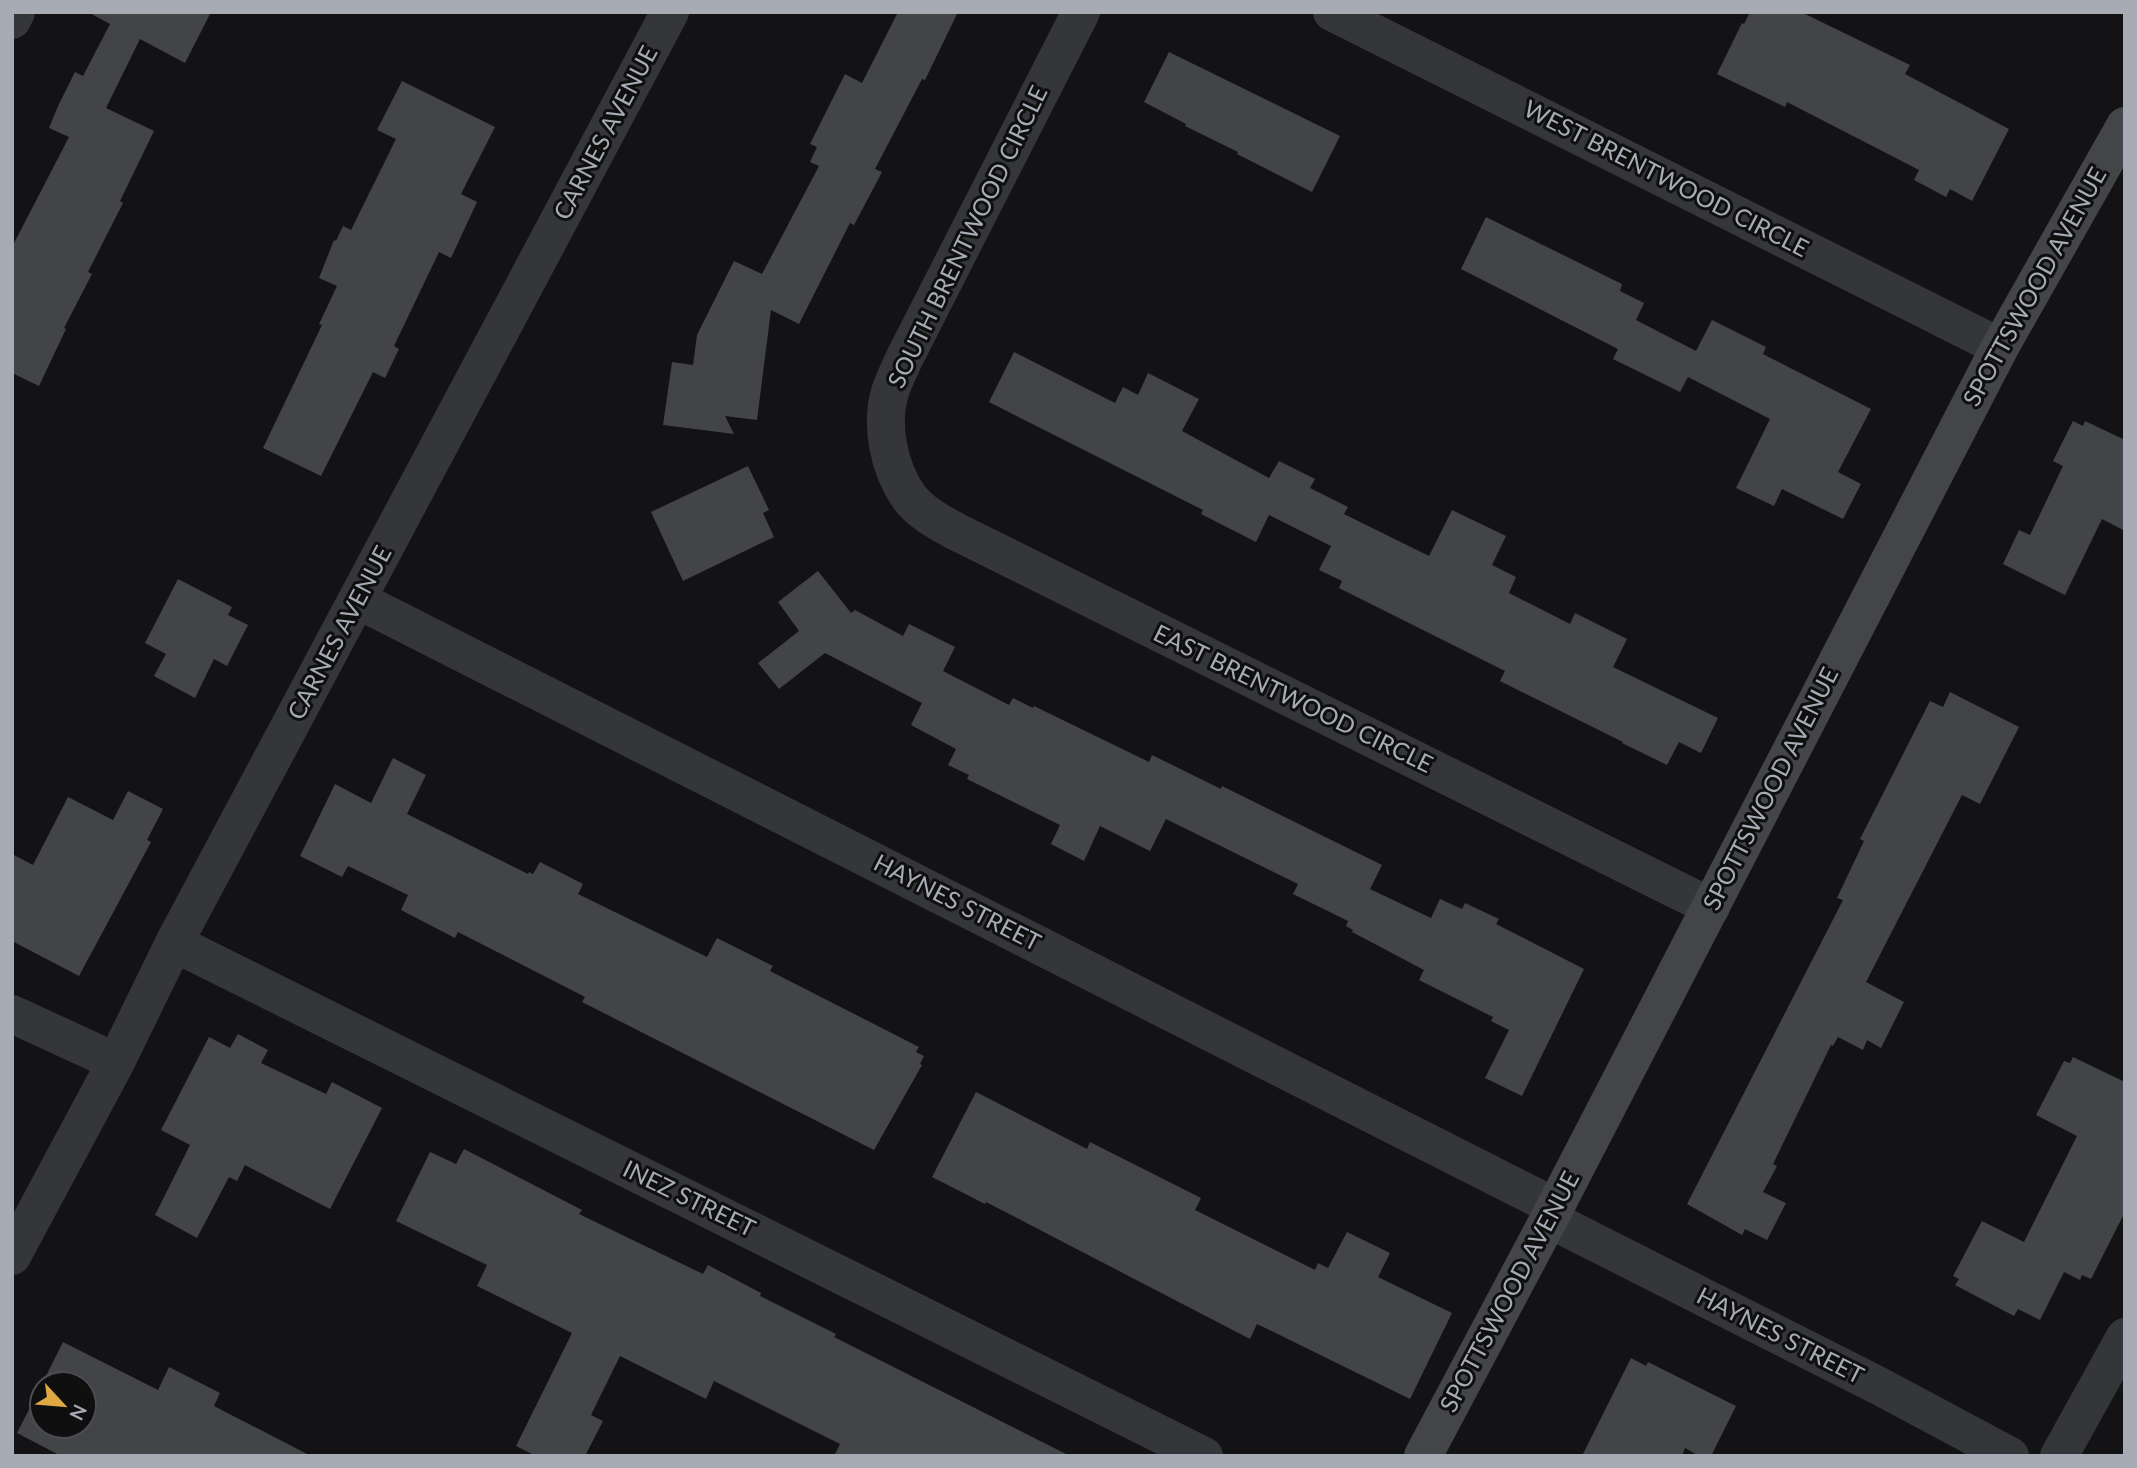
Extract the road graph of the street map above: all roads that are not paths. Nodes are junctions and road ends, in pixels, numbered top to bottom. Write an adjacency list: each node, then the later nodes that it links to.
1 (16, 12): 5 (street)
2 (670, 12): 9 (street, CARNES AVENUE)
3 (1081, 12): 8 (street, SOUTH BRENTWOOD CIRCLE)
4 (1332, 12): 7 (street, WEST BRENTWOOD CIRCLE)
5 (12, 20)
6 (2125, 126): 7 (street, SPOTTSWOOD AVENUE)
7 (2000, 347): 10 (street, SPOTTSWOOD AVENUE)
8 (894, 469): 10 (street, EAST BRENTWOOD CIRCLE)
9 (358, 600): 11 (street, CARNES AVENUE); 14 (street, HAYNES STREET)
10 (1711, 906): 14 (street, SPOTTSWOOD AVENUE)
11 (174, 943): 13 (street, CARNES AVENUE); 17 (street, INEZ STREET)
12 (12, 1014): 13 (street)
13 (116, 1062): 15 (street, CARNES AVENUE)
14 (1552, 1213): 18 (street, SPOTTSWOOD AVENUE); 19 (street, HAYNES STREET)
15 (12, 1256)
16 (2125, 1337): 20 (street)
17 (1205, 1456)
18 (1423, 1456)
19 (2010, 1456)
20 (2059, 1456)

